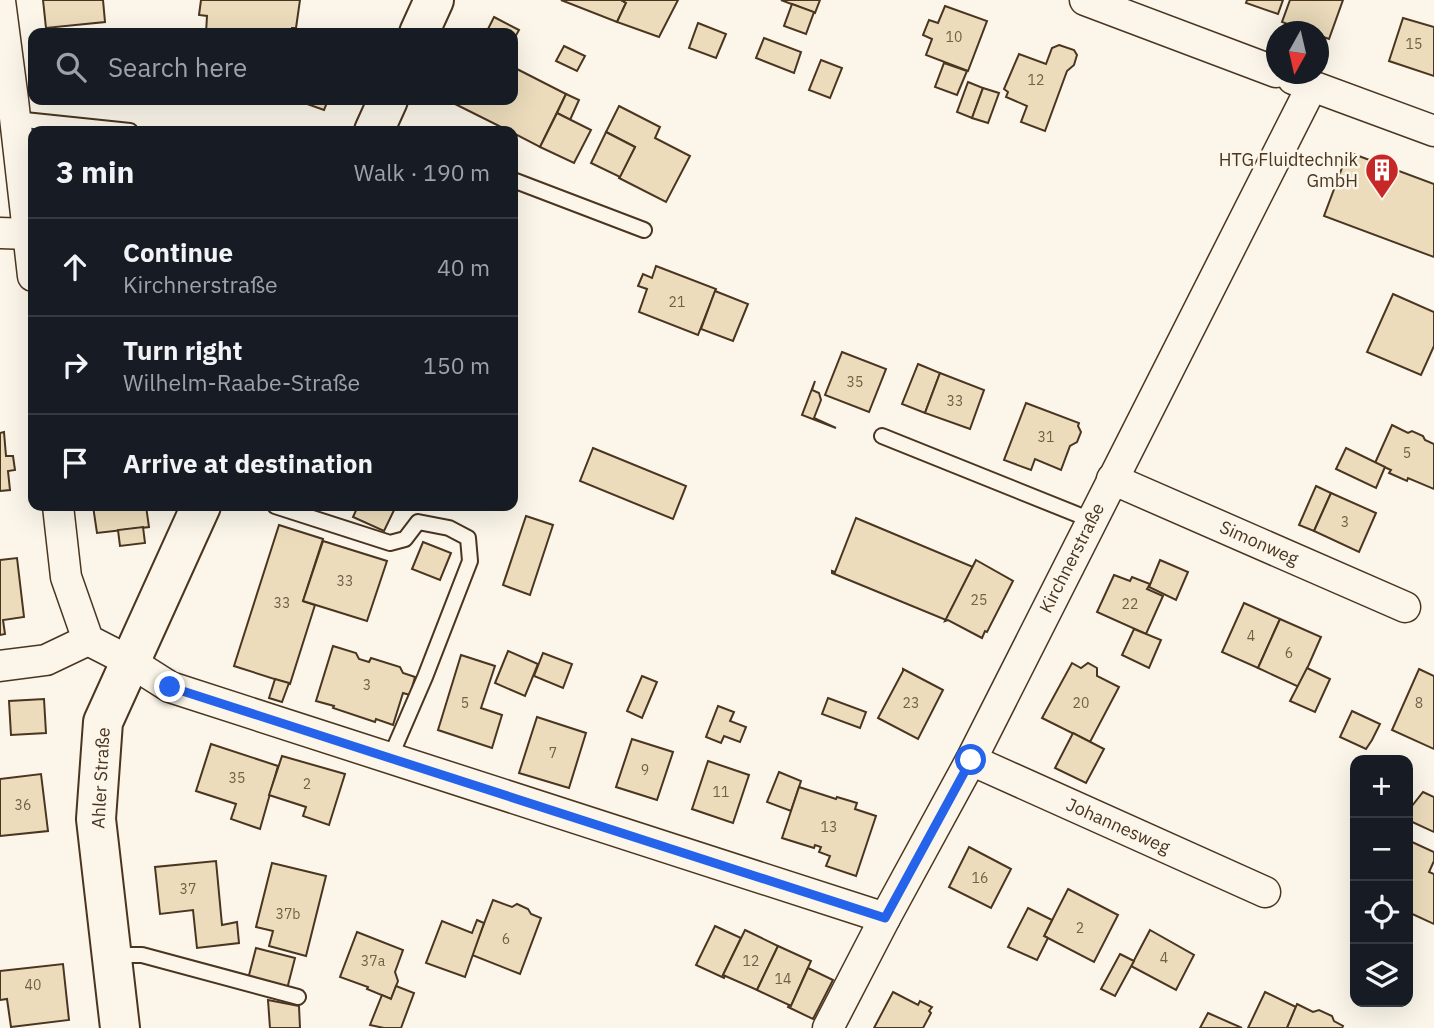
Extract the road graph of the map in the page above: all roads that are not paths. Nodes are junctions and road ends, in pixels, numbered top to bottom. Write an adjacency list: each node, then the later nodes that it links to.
1 (434, 0): 4 (main road)
2 (1085, 0): 5 (street)
3 (0, 1): 8 (street)
4 (421, 28)
5 (1266, 68)
6 (1307, 84): 7 (street)
7 (1312, 86): 10 (street); 16 (street, Kirchnerstraße)
8 (15, 119): 9 (lane); 13 (street)
9 (82, 126)
10 (1434, 131)
11 (518, 182): 12 (lane)
12 (644, 229)
13 (14, 233): 14 (street)
14 (28, 265)
15 (882, 436): 20 (lane)
16 (1112, 479): 20 (street, Kirchnerstraße); 21 (street, Simonweg)
17 (59, 511): 22 (street)
18 (199, 511): 23 (main road, Ahler Straße)
19 (291, 511): 25 (lane)
20 (1091, 520): 26 (street, Kirchnerstraße)
21 (1405, 607)
22 (88, 640): 23 (street); 24 (street)
23 (129, 661): 25 (street); 29 (main road, Ahler Straße)
24 (0, 666)
25 (390, 758): 28 (street)
26 (971, 760): 27 (street, Johannesweg); 28 (street, Kirchnerstraße)
27 (1265, 892)
28 (885, 918): 32 (street, Kirchnerstraße)
29 (111, 955): 30 (lane); 31 (main road, Ahler Straße)
30 (298, 997)
31 (120, 1028)
32 (828, 1028)

